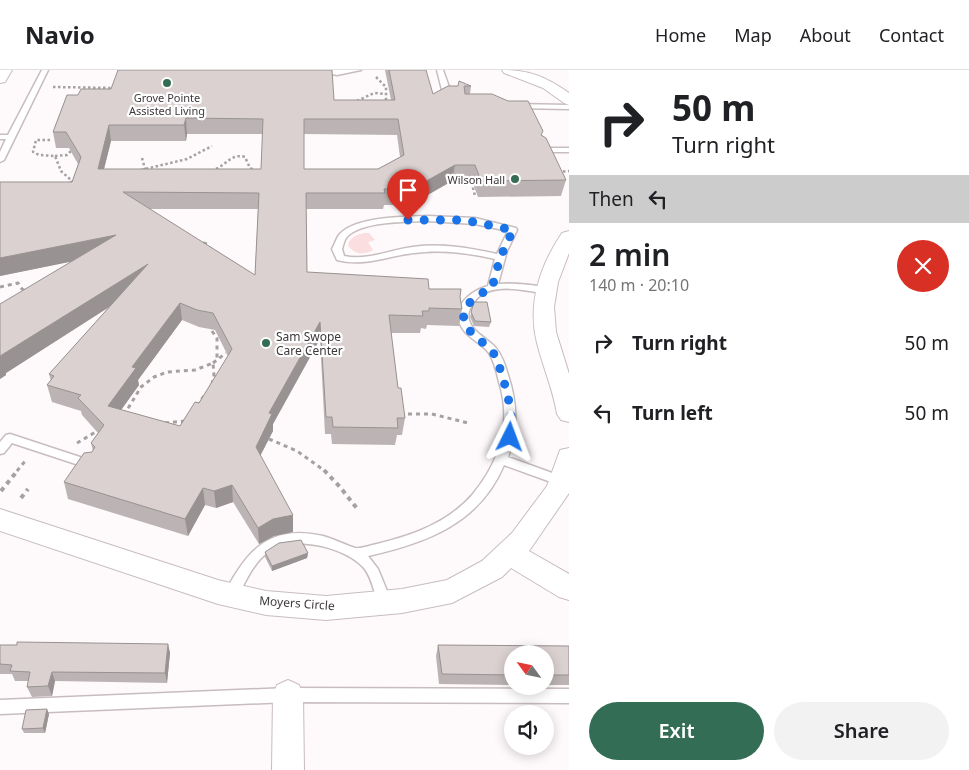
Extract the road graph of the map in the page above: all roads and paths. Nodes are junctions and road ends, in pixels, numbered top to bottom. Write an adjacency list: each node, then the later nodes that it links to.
1 (5, 70): 8 (street)
2 (45, 70): 21 (lane)
3 (316, 70): 4 (lane)
4 (358, 70)
5 (440, 70): 10 (lane)
6 (510, 70): 15 (street)
7 (376, 77): 13 (path)
8 (0, 79)
9 (50, 87): 11 (path)
10 (445, 87): 12 (lane); 14 (lane)
11 (123, 89)
12 (454, 91)
13 (385, 94): 16 (path); 17 (path)
14 (451, 99)
15 (569, 100)
16 (350, 103)
17 (386, 103)
18 (505, 106): 19 (lane)
19 (569, 107)
20 (0, 137): 21 (lane)
21 (11, 137): 29 (lane)
22 (50, 140): 27 (path)
23 (212, 146): 30 (path)
24 (543, 150): 25 (lane)
25 (569, 150)
26 (71, 151): 27 (path)
27 (55, 156): 36 (path)
28 (142, 158): 30 (path)
29 (0, 160)
30 (145, 169): 32 (path)
31 (210, 171): 33 (path)
32 (135, 172)
33 (258, 176)
34 (473, 177): 38 (path)
35 (76, 180): 36 (path)
36 (72, 182): 37 (path)
37 (67, 189)
38 (475, 196)
39 (196, 241): 41 (path)
40 (567, 244): 45 (street)
41 (214, 255)
42 (500, 258): 42 (lane); 44 (lane)
43 (0, 287): 46 (path)
44 (492, 288): 45 (lane); 63 (lane)
45 (546, 291): 53 (street)
46 (34, 294)
47 (212, 331): 49 (path)
48 (226, 353): 49 (path)
49 (217, 360): 50 (path)
50 (213, 363): 51 (path); 55 (path)
51 (193, 412)
52 (400, 414): 57 (path)
53 (569, 414)
54 (190, 417): 56 (path)
55 (129, 421)
56 (156, 422)
57 (468, 423)
58 (105, 427): 60 (path)
59 (269, 439): 69 (path)
60 (75, 446)
61 (0, 450): 64 (lane)
62 (29, 456): 67 (path)
63 (502, 459): 65 (lane); 72 (lane)
64 (90, 465)
65 (565, 469): 71 (street, Moyers Circle)
66 (28, 489): 68 (path)
67 (1, 490)
68 (21, 498)
69 (359, 510)
70 (0, 520): 74 (street, Moyers Circle)
71 (509, 553): 73 (street); 75 (street, Moyers Circle)
72 (355, 554): 74 (lane); 75 (lane)
73 (569, 588)
74 (231, 595): 75 (street, Moyers Circle)
75 (385, 602)
76 (288, 695): 77 (lane); 78 (lane); 79 (street)
77 (569, 696)
78 (0, 707)
79 (288, 770)

